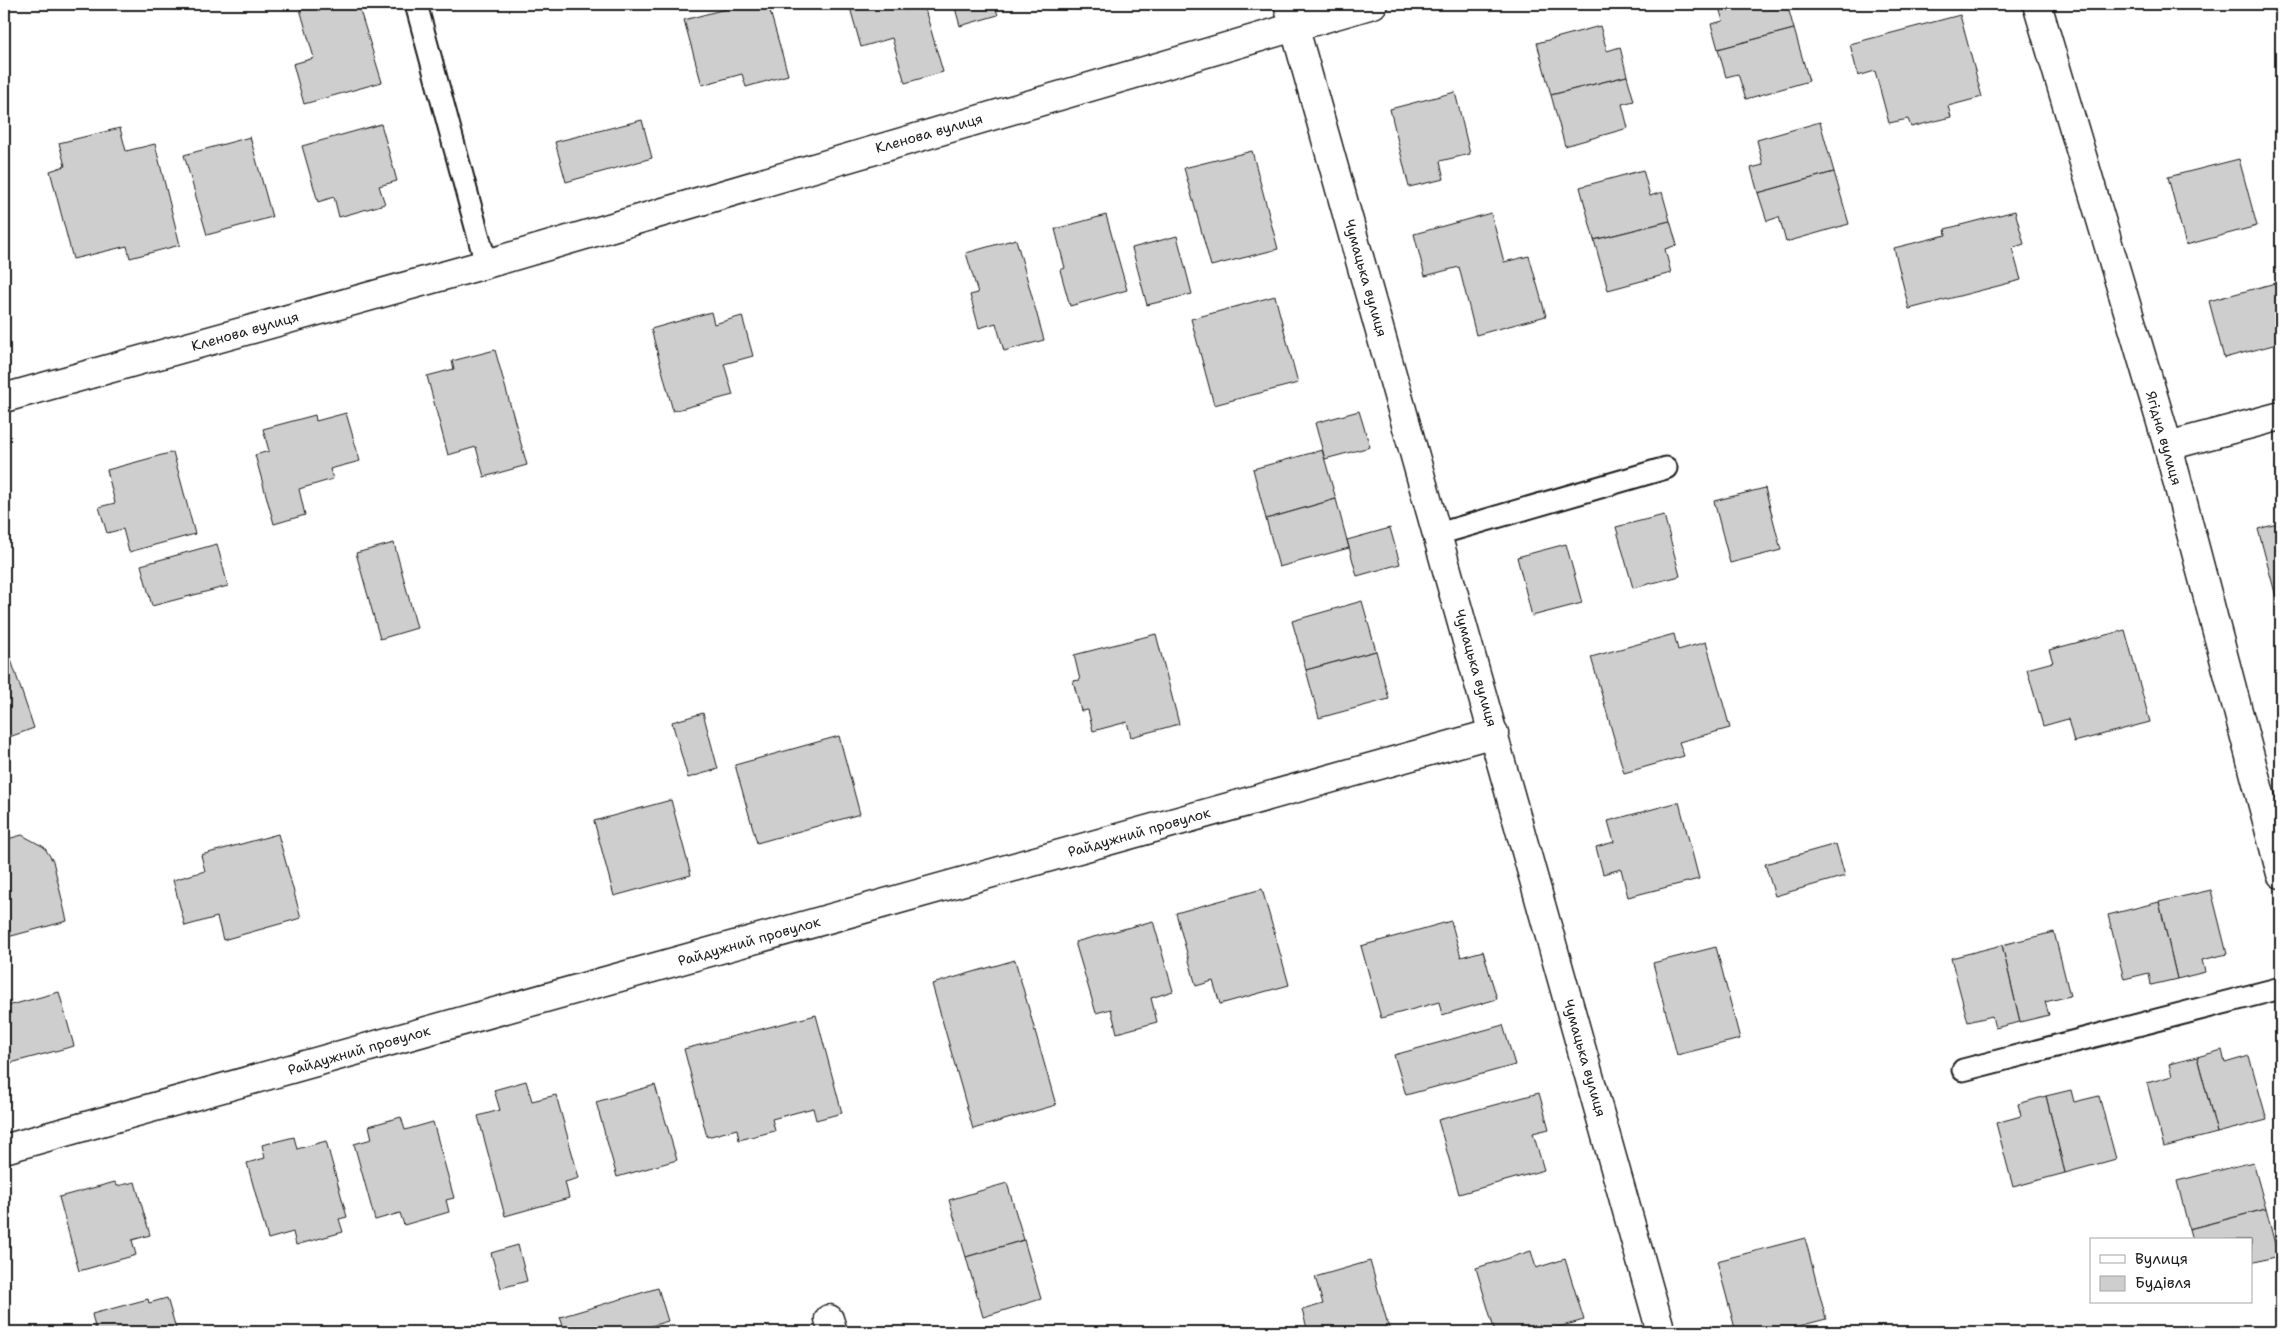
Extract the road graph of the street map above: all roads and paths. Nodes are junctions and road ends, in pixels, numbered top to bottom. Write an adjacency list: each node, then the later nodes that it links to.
1 (416, 4): 5 (lane)
2 (1373, 4): 4 (street, Кленова вулиця)
3 (2037, 4): 8 (street, Ягідна вулиця)
4 (1291, 15): 5 (street, Кленова вулиця); 10 (street, Чумацька вулиця)
5 (486, 264): 6 (street, Кленова вулиця)
6 (4, 398)
7 (2281, 416): 8 (street)
8 (2168, 446): 12 (street, Ягідна вулиця)
9 (1666, 468): 10 (lane)
10 (1438, 534): 11 (street, Чумацька вулиця)
11 (1494, 733): 15 (street, Райдужний провулок); 16 (street, Чумацька вулиця)
12 (2281, 874)
13 (2281, 988): 14 (lane)
14 (1963, 1070)
15 (4, 1149)
16 (1661, 1332)

